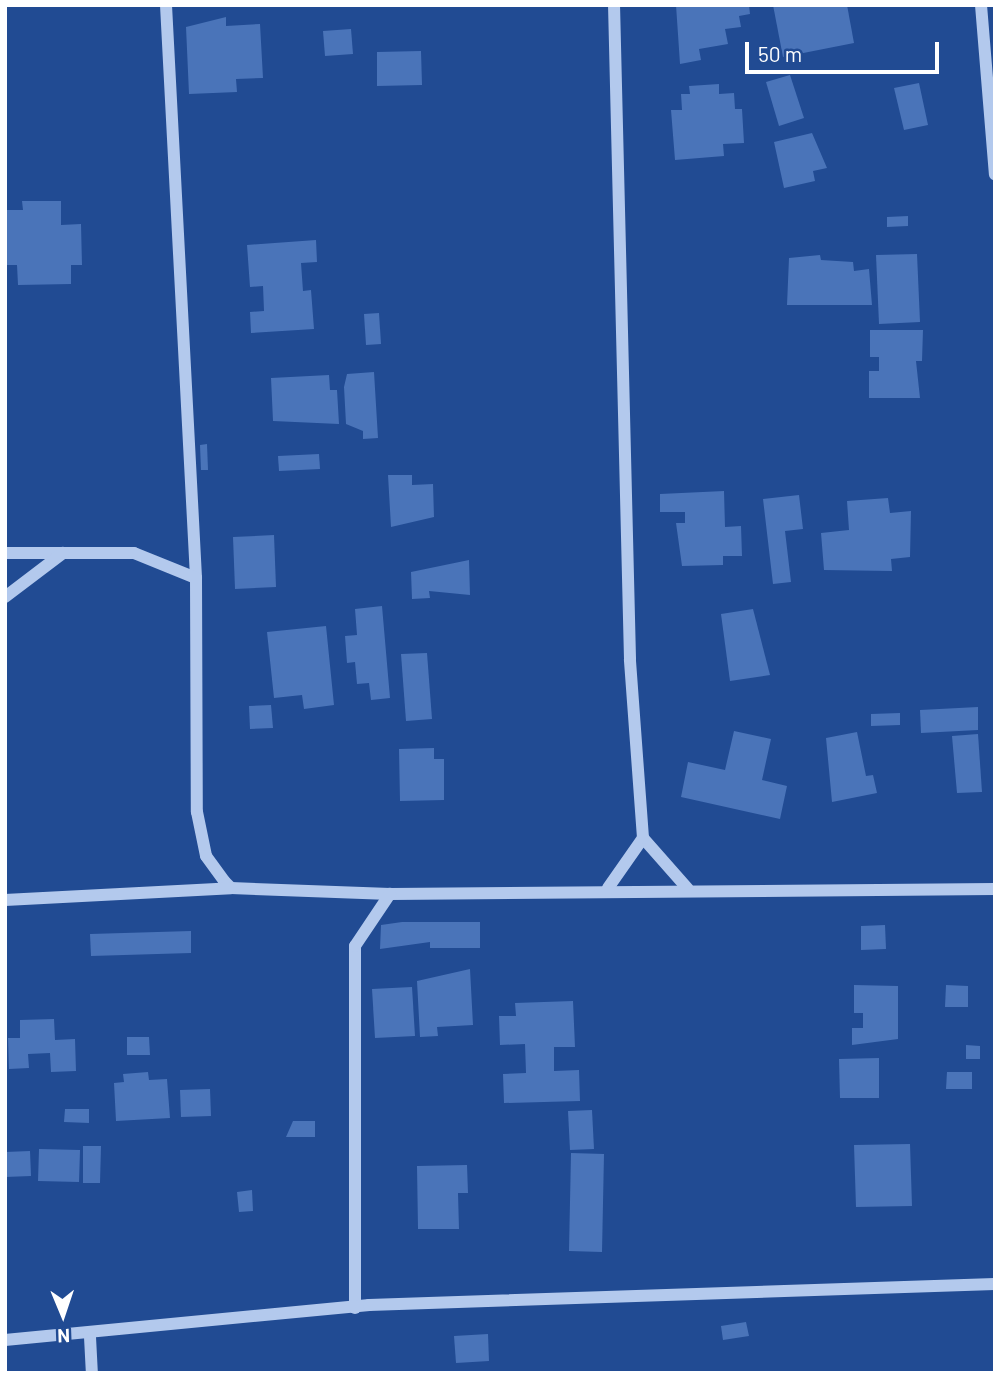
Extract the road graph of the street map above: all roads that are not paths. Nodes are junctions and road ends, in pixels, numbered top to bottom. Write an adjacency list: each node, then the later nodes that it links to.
1 (166, 5): 8 (street)
2 (614, 5): 10 (street)
3 (981, 5): 4 (street)
4 (990, 38): 5 (street)
5 (995, 174)
6 (64, 552): 7 (street); 8 (street); 9 (street)
7 (5, 553)
8 (195, 578): 11 (street)
9 (5, 597)
10 (643, 838): 12 (street); 13 (street)
11 (231, 888): 15 (street); 16 (street)
12 (608, 888): 13 (street); 15 (street)
13 (688, 889): 14 (street)
14 (995, 889)
15 (390, 894): 18 (street)
16 (5, 900)
17 (995, 1284): 18 (street)
18 (355, 1308): 19 (street)
19 (90, 1337): 20 (street); 21 (street)
20 (5, 1340)
21 (92, 1373)

